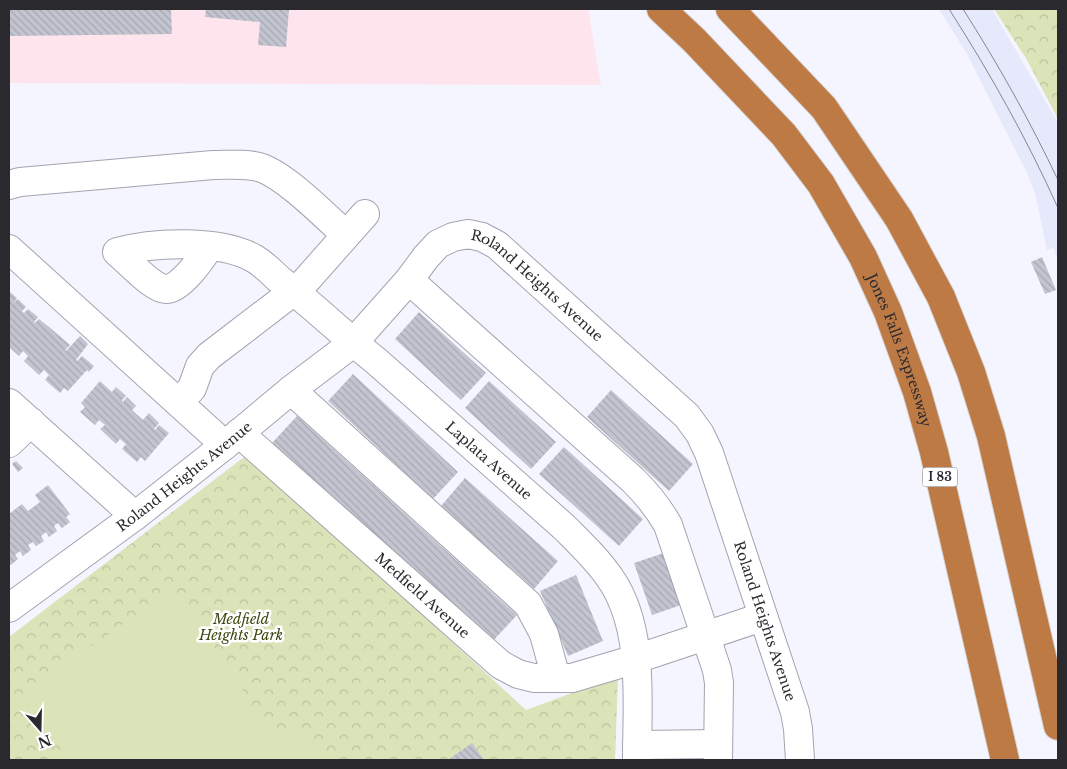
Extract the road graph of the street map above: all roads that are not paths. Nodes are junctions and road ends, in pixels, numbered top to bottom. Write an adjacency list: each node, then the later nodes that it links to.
1 (661, 9): 27 (highway, Jones Falls Expressway / I 83)
2 (730, 9): 23 (highway)
3 (9, 185): 5 (street)
4 (365, 214): 5 (street)
5 (346, 235): 9 (street)
6 (210, 246): 9 (street, Laplata Avenue)
7 (9, 249): 13 (street, Medfield Avenue)
8 (410, 280): 10 (street, Roland Heights Avenue); 19 (street, Roland Heights Avenue); 20 (street)
9 (294, 290): 10 (street, Laplata Avenue); 13 (street)
10 (353, 343): 11 (street, Roland Heights Avenue); 21 (street, Laplata Avenue)
11 (291, 390): 15 (street, Roland Heights Avenue); 22 (street)
12 (9, 403): 14 (street)
13 (178, 403): 15 (street, Medfield Avenue)
14 (31, 422): 16 (street); 17 (street)
15 (232, 439): 17 (street, Roland Heights Avenue); 22 (street, Medfield Avenue)
16 (9, 443)
17 (135, 516): 18 (street, Roland Heights Avenue)
18 (9, 608)
19 (762, 617): 20 (street, Medfield Avenue); 26 (street, Roland Heights Avenue)
20 (706, 635): 21 (street, Medfield Avenue); 25 (street)
21 (636, 659): 22 (street, Medfield Avenue); 24 (street, Laplata Avenue)
22 (556, 678)
23 (1058, 726)
24 (637, 752): 25 (street)
25 (718, 752)
26 (800, 760)
27 (1005, 760)

